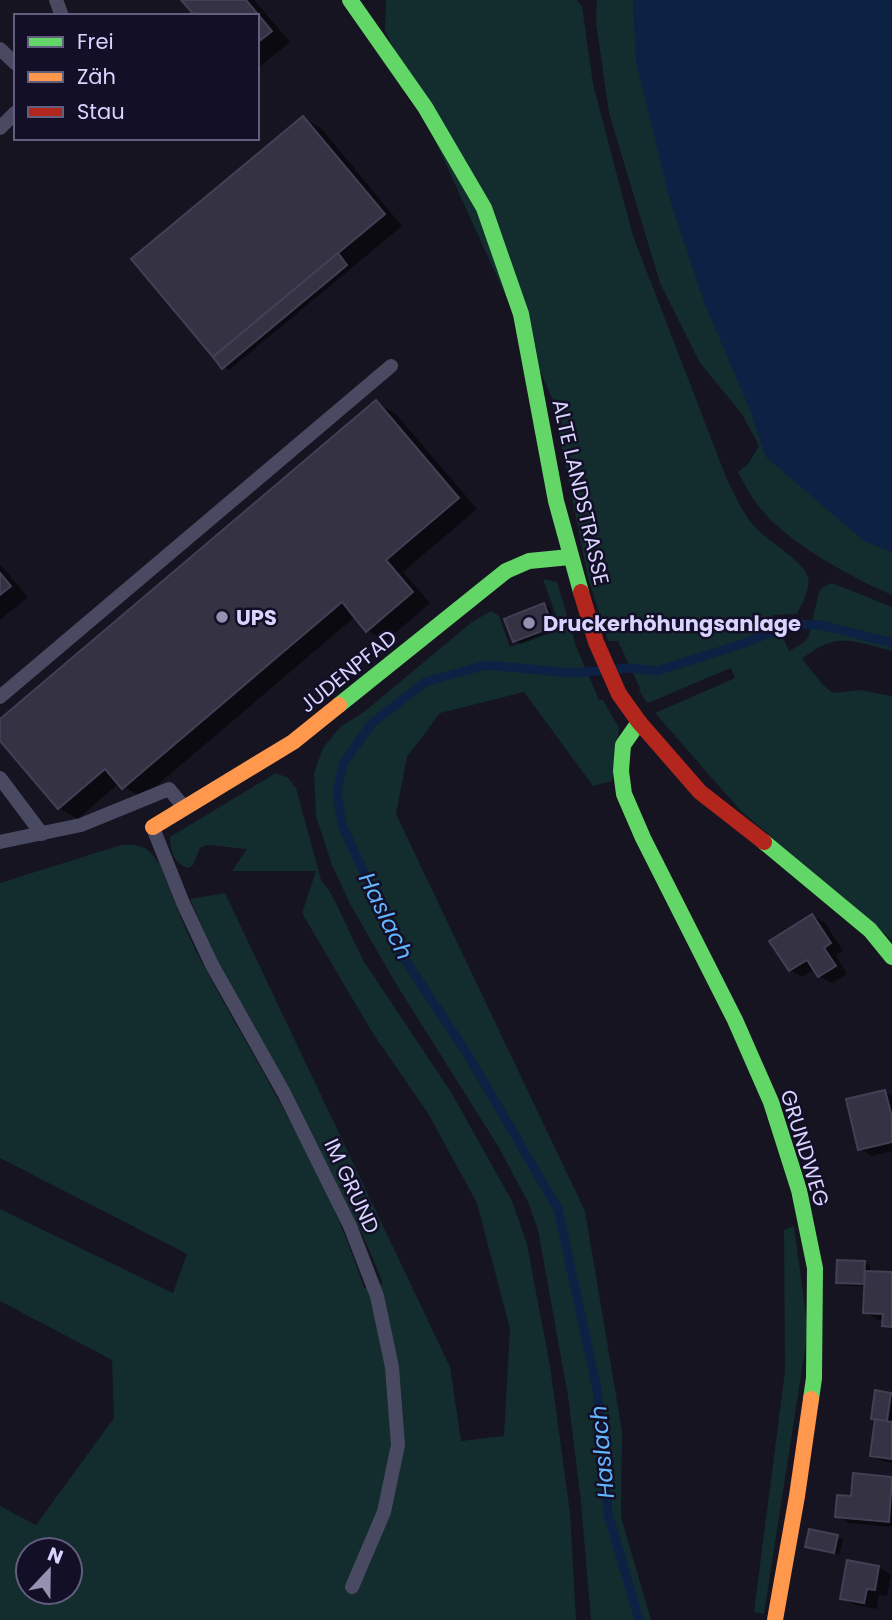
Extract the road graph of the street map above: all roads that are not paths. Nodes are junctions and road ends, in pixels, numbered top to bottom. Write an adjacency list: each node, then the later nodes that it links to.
1 (350, 0): 7 (street, ALTE LANDSTRASSE)
2 (0, 50): 3 (lane)
3 (14, 62)
4 (14, 114): 5 (lane)
5 (0, 128)
6 (391, 366): 8 (lane)
7 (570, 557): 9 (street, ALTE LANDSTRASSE); 11 (street, JUDENPFAD)
8 (0, 697)
9 (639, 722): 15 (street, ALTE LANDSTRASSE); 17 (street, GRUNDWEG)
10 (0, 778): 13 (lane)
11 (184, 807): 12 (street, JUDENPFAD); 13 (lane)
12 (153, 827): 16 (lane, IM GRUND)
13 (42, 834): 14 (lane)
14 (0, 842)
15 (892, 957)
16 (352, 1587)
17 (775, 1620)

